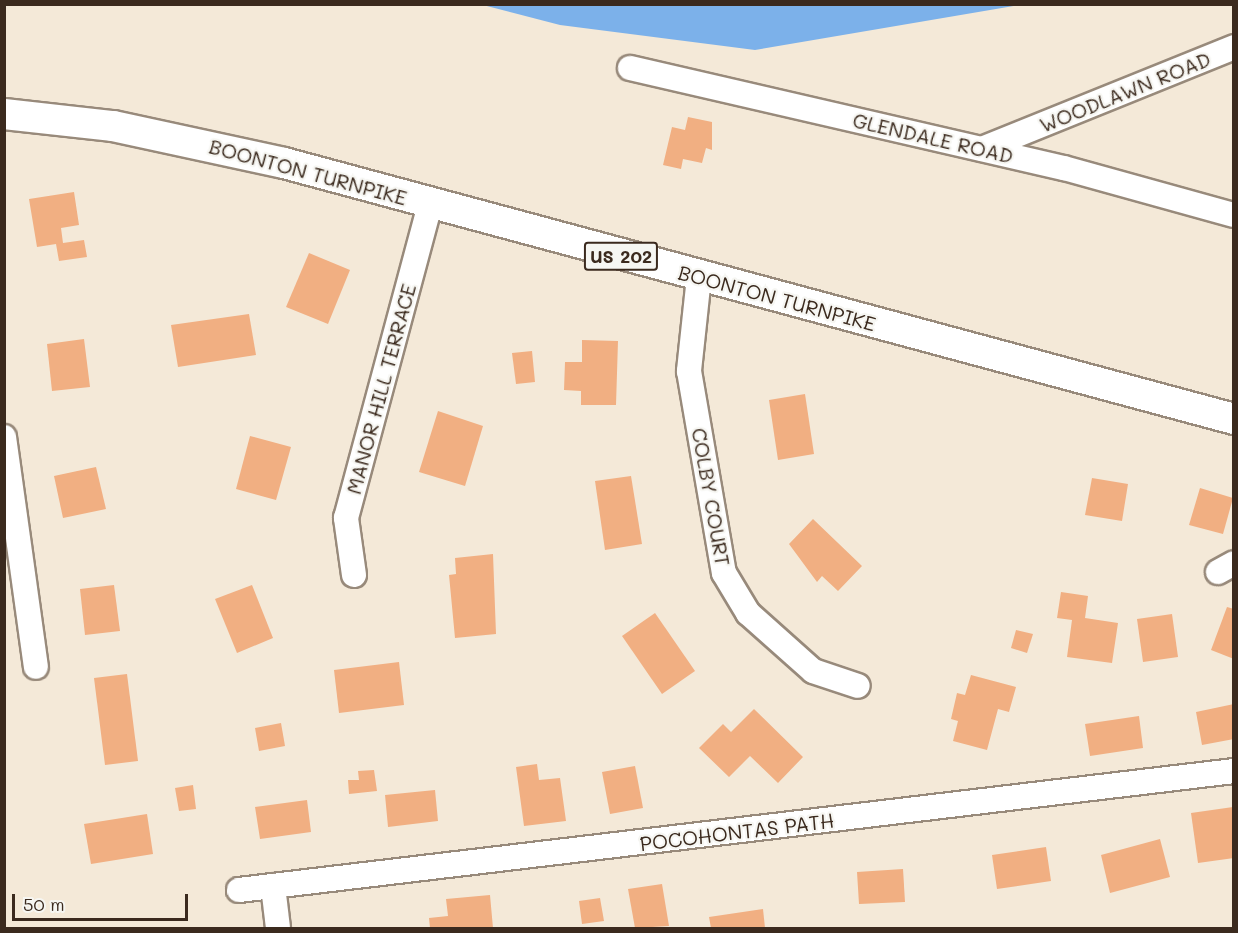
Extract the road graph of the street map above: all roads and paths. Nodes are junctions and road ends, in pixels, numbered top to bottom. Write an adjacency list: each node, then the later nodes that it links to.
1 (1233, 47): 4 (street, WOODLAWN ROAD)
2 (630, 68): 4 (street, GLENDALE ROAD)
3 (4, 114): 5 (main road, BOONTON TURNPIKE / US 202)
4 (982, 149): 6 (street, GLENDALE ROAD)
5 (430, 205): 7 (main road, BOONTON TURNPIKE / US 202); 10 (street, MANOR HILL TERRACE)
6 (1233, 215)
7 (699, 277): 8 (main road, BOONTON TURNPIKE / US 202); 12 (street, COLBY COURT)
8 (1233, 419)
9 (4, 438): 11 (street)
10 (354, 575)
11 (36, 667)
12 (858, 686)
13 (1233, 771): 14 (street, POCOHONTAS PATH)
14 (273, 886): 15 (street, POCOHONTAS PATH); 16 (street)
15 (239, 890)
16 (278, 928)

